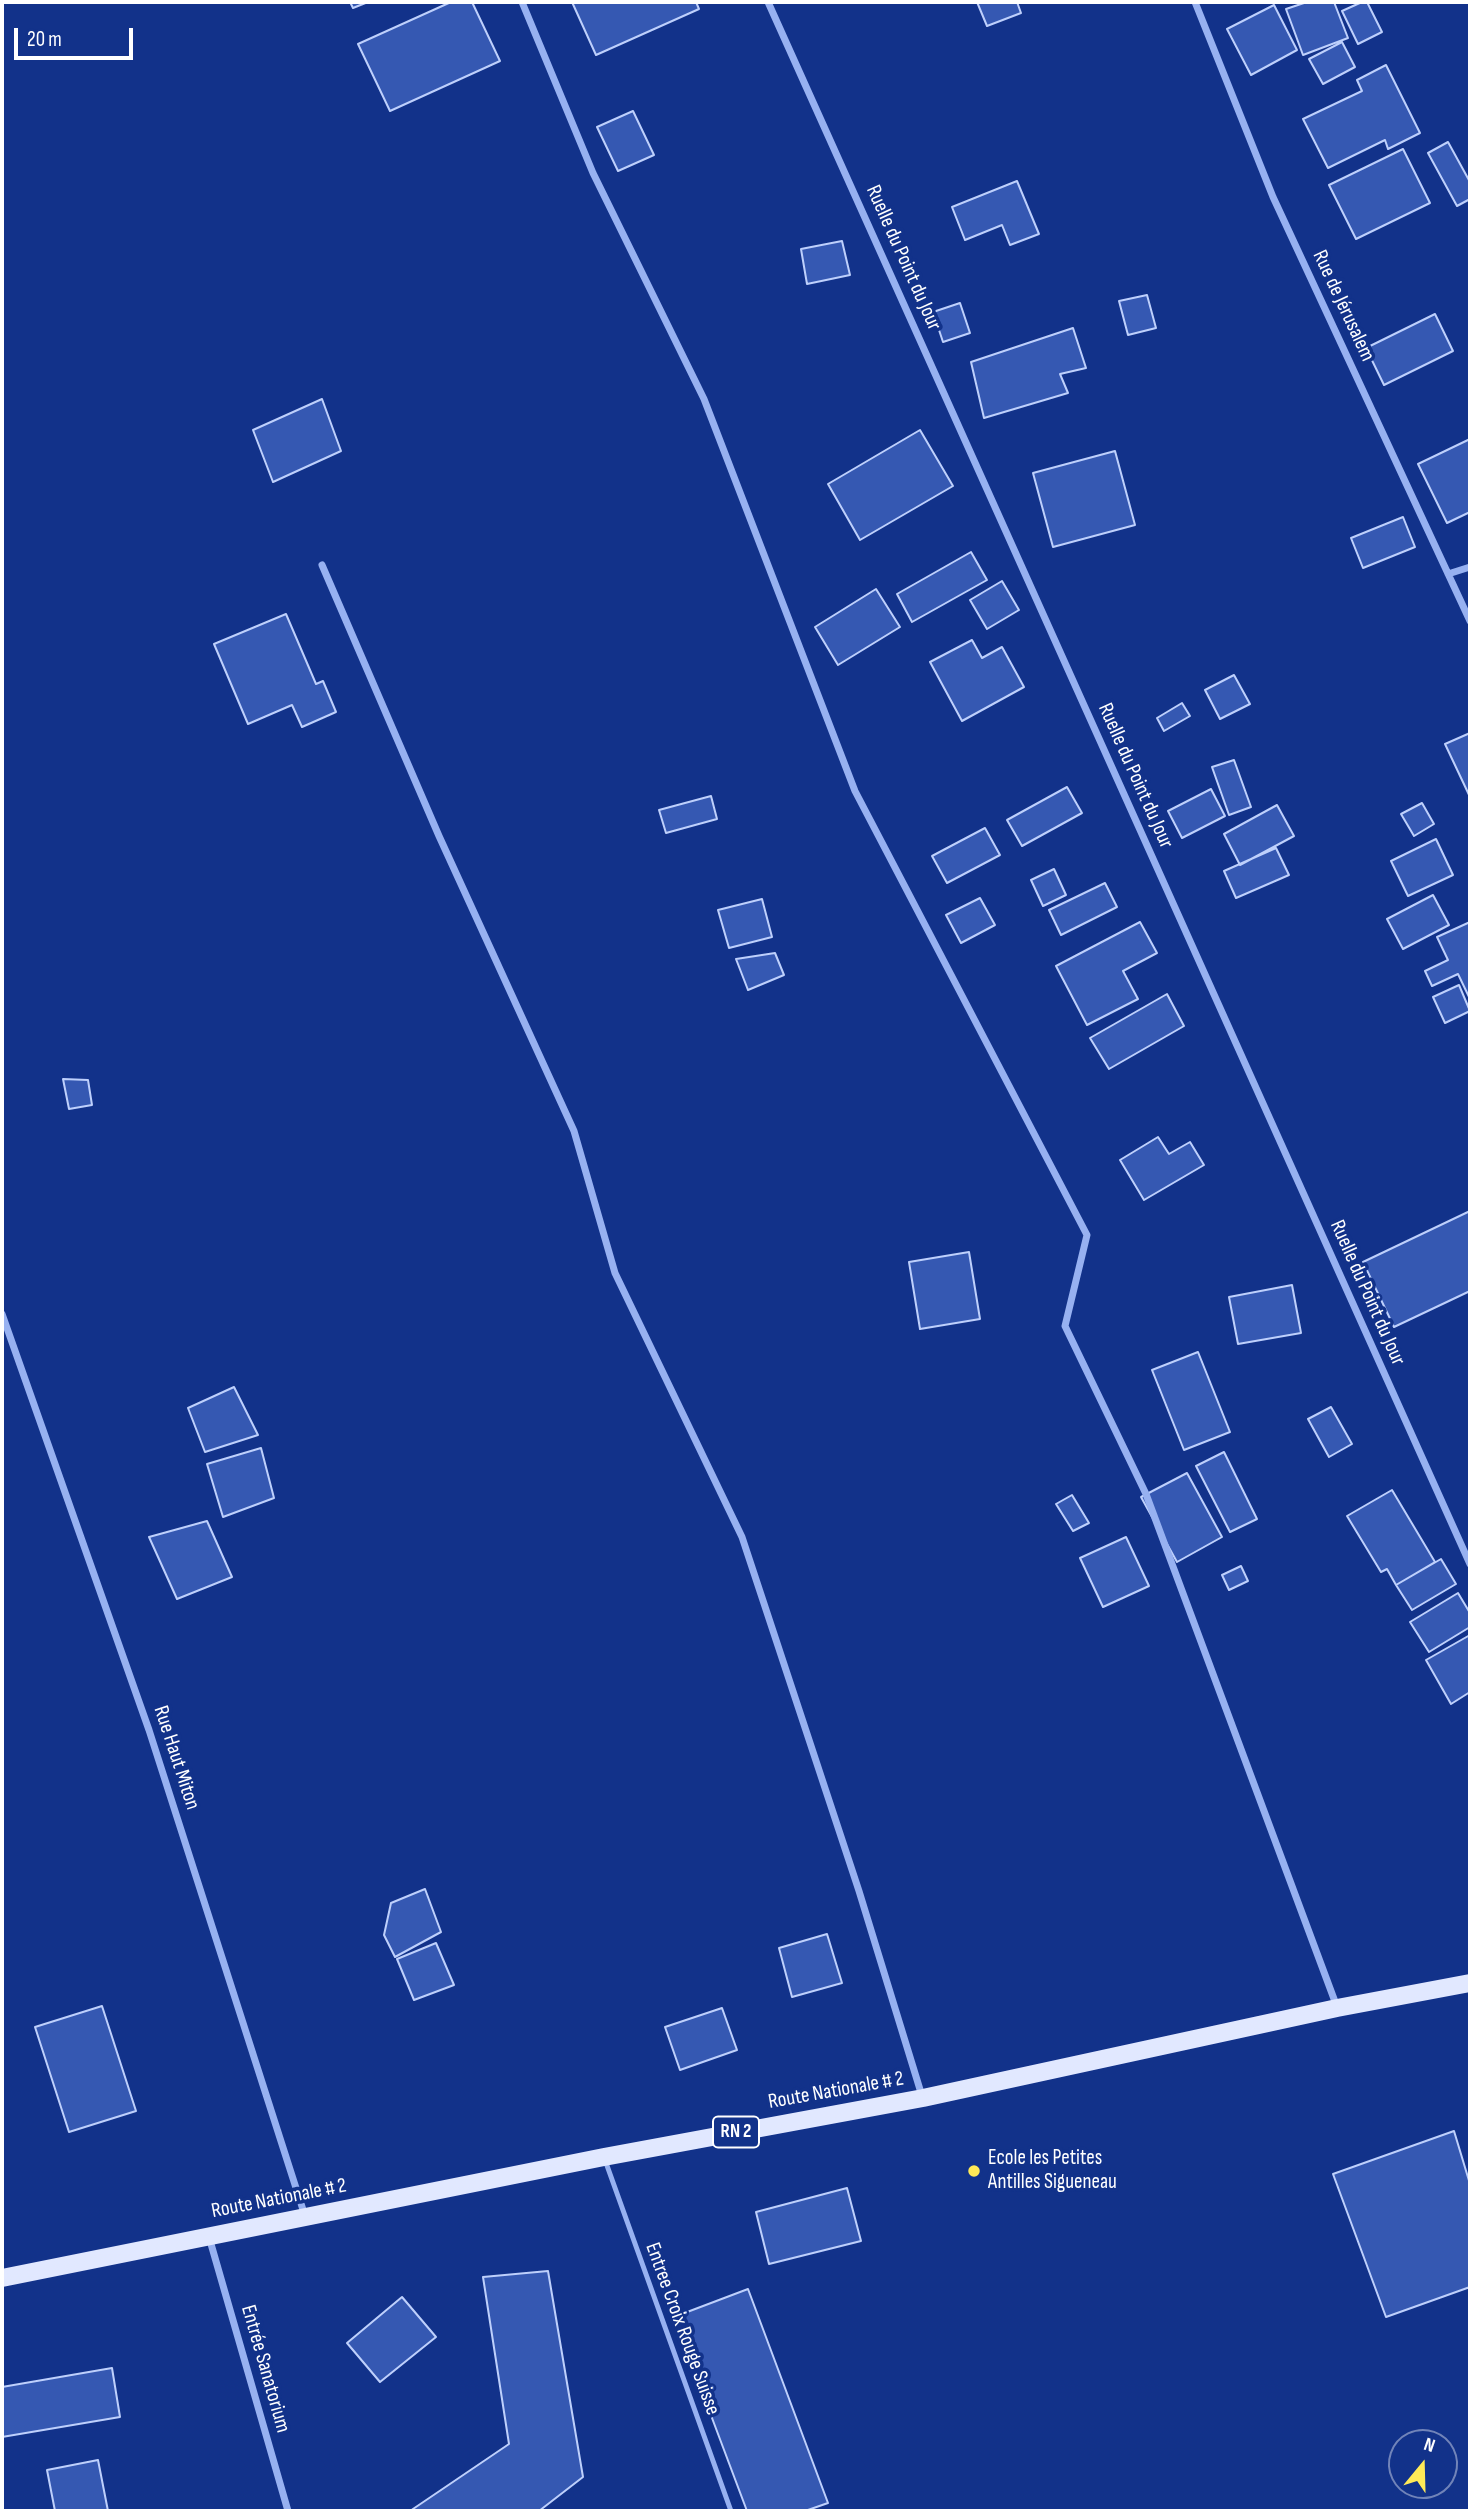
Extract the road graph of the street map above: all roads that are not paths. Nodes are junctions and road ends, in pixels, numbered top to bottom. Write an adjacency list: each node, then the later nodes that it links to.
1 (522, 2): 11 (street)
2 (768, 2): 9 (street, Ruelle du Point du Jour)
3 (1195, 2): 6 (street, Rue de Jérusalem)
4 (322, 565): 12 (street)
5 (1470, 567): 6 (street)
6 (1448, 574): 7 (street, Rue de Jérusalem)
7 (1470, 621)
8 (2, 1314): 14 (street, Rue Haut Miton)
9 (1470, 1564)
10 (1470, 1983): 11 (main road, Route Nationale # 2 / RN 2)
11 (1337, 2008): 12 (main road, Route Nationale # 2 / RN 2)
12 (922, 2098): 13 (main road, Route Nationale # 2 / RN 2)
13 (604, 2157): 14 (main road, Route Nationale # 2 / RN 2); 18 (lane, Entree Croix Rouge Suisse)
14 (305, 2217): 15 (main road, Route Nationale # 2 / RN 2)
15 (208, 2236): 16 (main road, Route Nationale # 2 / RN 2); 17 (street, Entrée Sanatorium)
16 (2, 2278)
17 (288, 2511)
18 (731, 2511)

